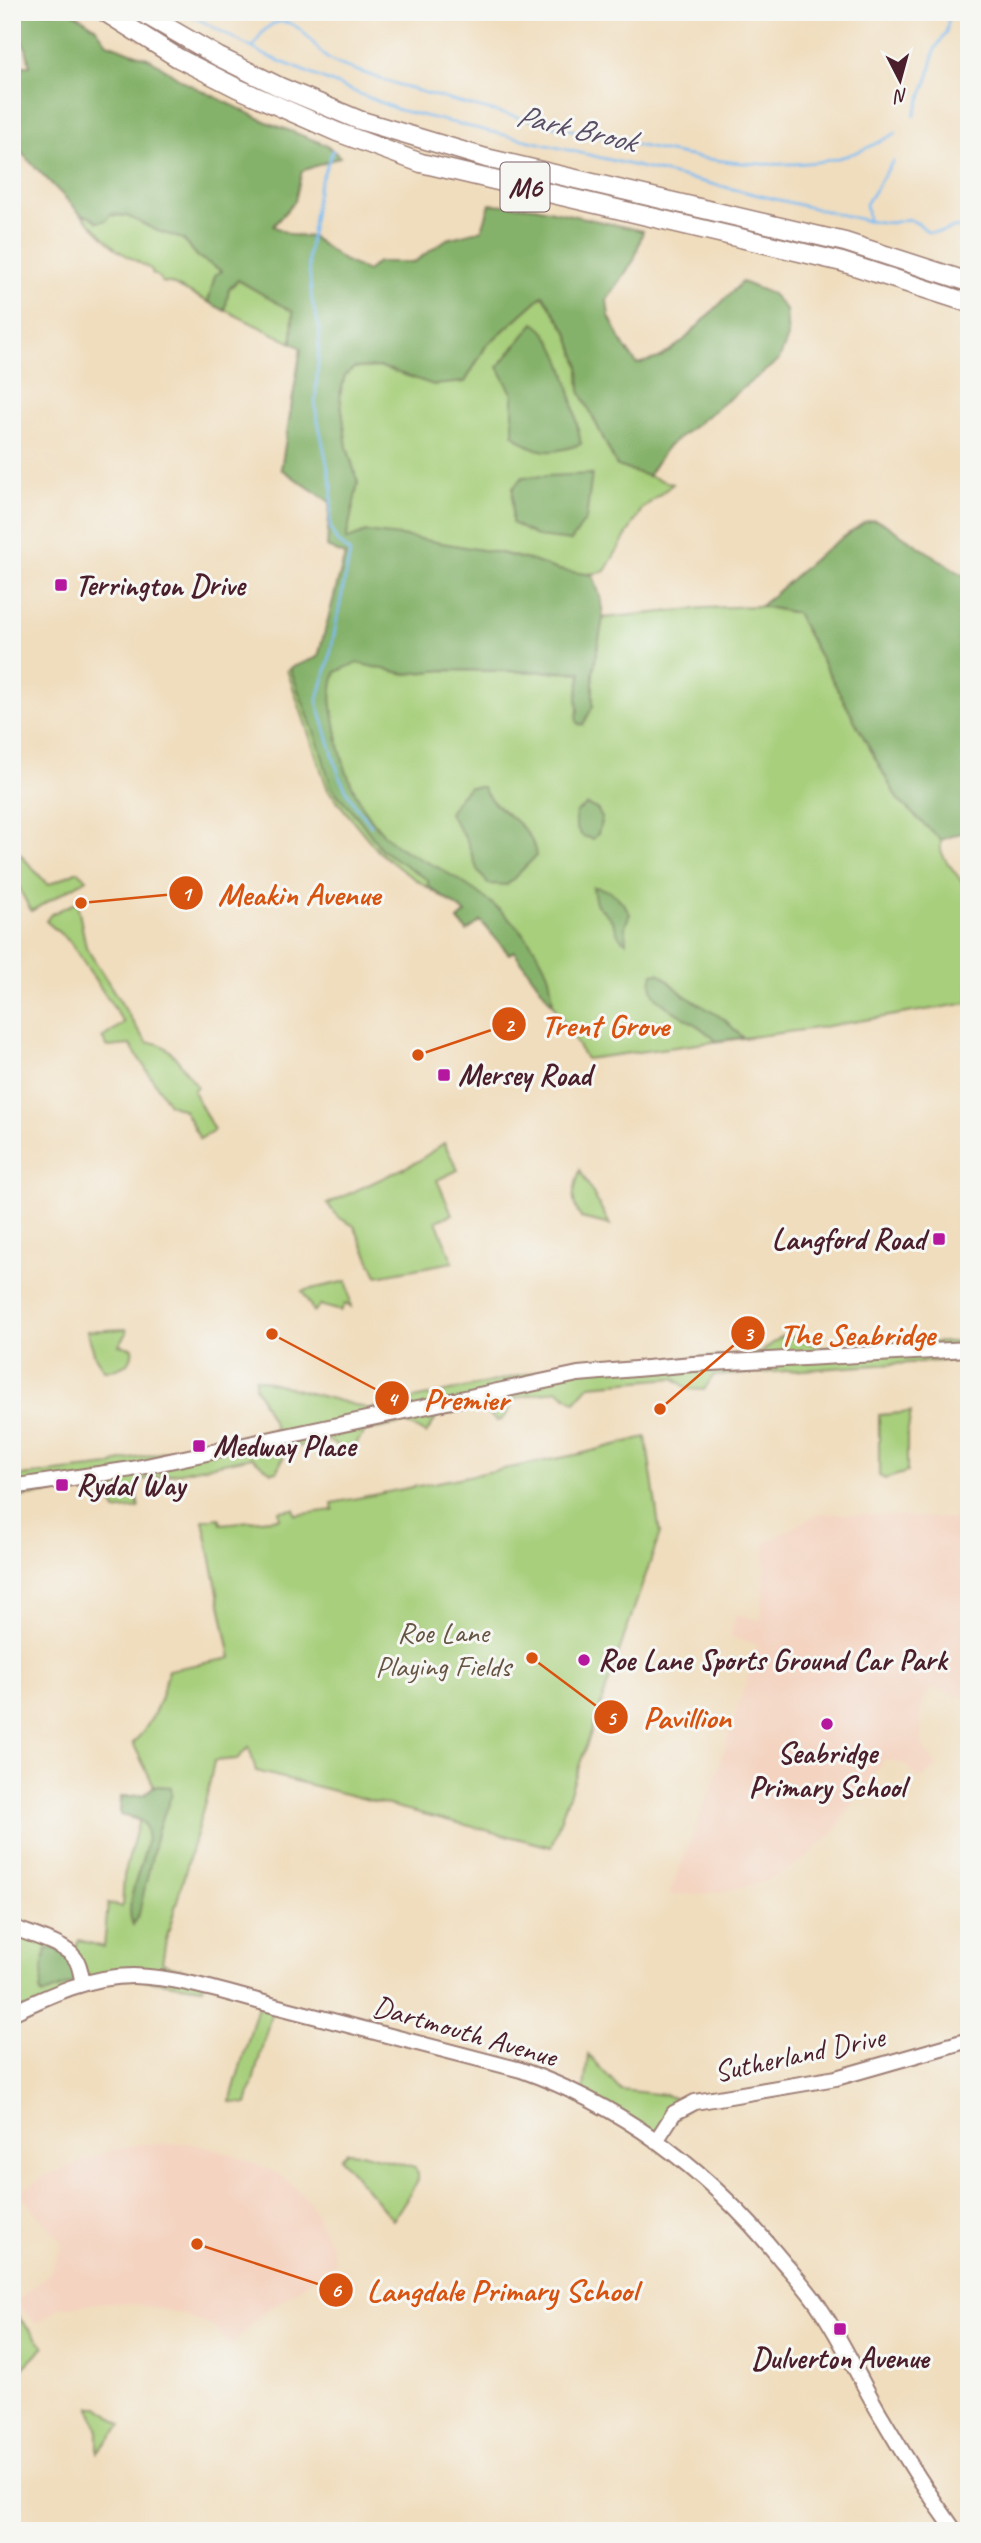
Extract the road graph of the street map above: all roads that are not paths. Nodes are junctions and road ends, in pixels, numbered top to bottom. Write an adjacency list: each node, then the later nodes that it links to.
1 (105, 12): 4 (highway, M6)
2 (141, 12): 3 (highway, M6)
3 (969, 282)
4 (969, 303)
5 (969, 1349): 6 (street)
6 (12, 1487)
7 (12, 1927): 8 (street)
8 (83, 1984): 9 (street, Dartmouth Avenue); 11 (street, Dartmouth Avenue)
9 (12, 2013)
10 (969, 2040): 11 (street, Sutherland Drive)
11 (656, 2141): 12 (street, Dartmouth Avenue)
12 (955, 2531)

